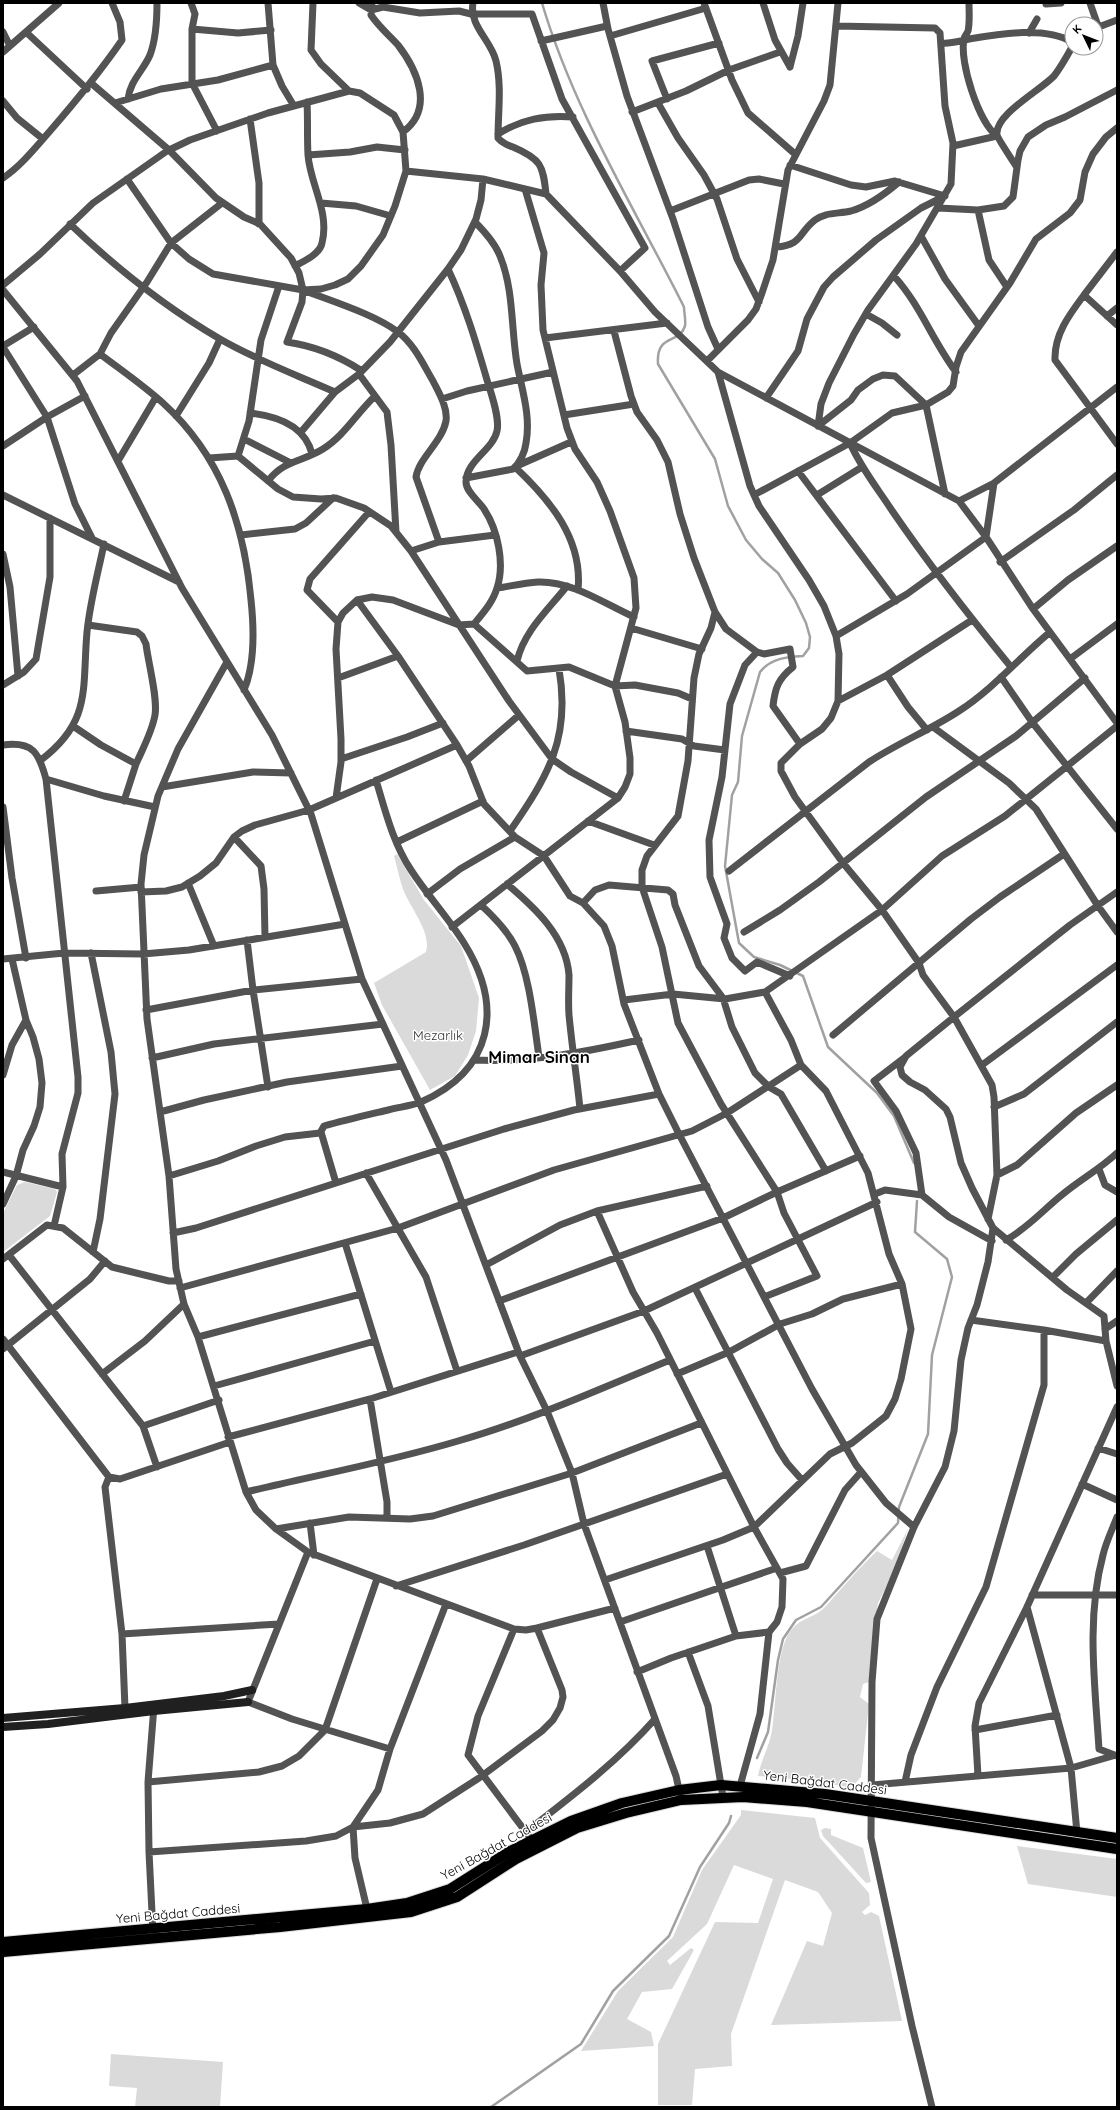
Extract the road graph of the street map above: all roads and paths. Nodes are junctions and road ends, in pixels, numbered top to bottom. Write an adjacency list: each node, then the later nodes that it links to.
1 (59, 3): 29 (street)
2 (112, 3): 44 (street)
3 (157, 3): 47 (street)
4 (191, 3): 26 (street)
5 (268, 3): 27 (street)
6 (313, 3): 46 (street)
7 (359, 3): 17 (street)
8 (473, 3): 19 (street)
9 (603, 3): 24 (street)
10 (763, 3): 39 (street)
11 (803, 3): 39 (street)
12 (838, 3): 25 (street)
13 (969, 3): 34 (street)
14 (1061, 3): 16 (street)
15 (1090, 3): 20 (street)
16 (1046, 4)
17 (372, 6): 19 (street); 59 (street)
18 (706, 6): 31 (street); 35 (street)
19 (471, 14): 33 (street); 60 (street)
20 (1094, 16)
21 (1037, 18): 30 (street)
22 (1117, 20): 23 (street)
23 (1104, 25)
24 (607, 26): 31 (street); 33 (street)
25 (836, 26): 36 (street); 66 (street)
26 (192, 29): 27 (street); 43 (street)
27 (271, 30): 41 (street)
28 (3, 32): 37 (street)
29 (27, 33): 37 (street); 44 (street)
30 (1029, 33): 32 (street); 34 (street)
31 (610, 36): 54 (street)
32 (1064, 38)
33 (545, 40): 55 (street)
34 (964, 40): 36 (street); 61 (street)
35 (719, 43): 42 (street); 48 (street)
36 (941, 43): 63 (street)
37 (10, 46): 38 (street)
38 (3, 52)
39 (780, 52): 42 (street)
40 (1068, 56): 61 (street)
41 (273, 66): 43 (street); 53 (street)
42 (729, 70): 48 (street); 66 (street)
43 (192, 83): 47 (street); 58 (street)
44 (89, 86): 51 (street); 62 (street)
45 (1117, 90): 69 (street)
46 (349, 91): 50 (street); 59 (street)
47 (128, 99): 51 (street)
48 (667, 99): 52 (street)
49 (3, 101): 62 (street)
50 (307, 102): 53 (street); 67 (street)
51 (115, 103): 64 (street)
52 (658, 103): 54 (street); 78 (street)
53 (294, 106): 56 (street)
54 (632, 112): 84 (street)
55 (573, 117): 60 (street); 95 (street)
56 (250, 119): 58 (street); 88 (street)
57 (1117, 128): 99 (street)
58 (217, 131): 64 (street)
59 (403, 132): 65 (street)
60 (498, 134): 77 (street)
61 (997, 136): 63 (street); 69 (street)
62 (43, 139): 71 (street)
63 (953, 146): 79 (street)
64 (169, 150): 72 (street); 80 (street)
65 (405, 150): 67 (street); 70 (street)
66 (795, 154): 68 (street)
67 (308, 155): 81 (street)
68 (790, 165): 74 (street); 75 (street)
69 (1016, 166): 83 (street)
70 (406, 171): 73 (street); 85 (street)
71 (3, 178)
72 (128, 179): 87 (street); 90 (street)
73 (483, 179): 76 (street); 86 (street)
74 (899, 182): 79 (street); 91 (street)
75 (784, 184): 78 (street); 91 (street)
76 (525, 189): 77 (street); 115 (street)
77 (546, 194): 95 (street)
78 (714, 194): 84 (street); 104 (street)
79 (945, 196): 82 (street); 134 (street)
80 (222, 203): 88 (street); 90 (street)
81 (321, 203): 85 (street); 93 (street)
82 (938, 208): 83 (street); 89 (street)
83 (978, 210): 99 (street)
84 (670, 211): 118 (street)
85 (391, 216): 102 (street)
86 (475, 222): 94 (street); 127 (street)
87 (70, 224): 97 (street); 100 (street)
88 (259, 224): 93 (street)
89 (921, 236): 96 (street); 110 (street)
90 (171, 243): 98 (street); 100 (street)
91 (776, 247): 104 (street)
92 (1117, 252): 103 (street)
93 (295, 266): 102 (street)
94 (448, 269): 113 (street); 128 (street)
95 (620, 271): 108 (street)
96 (894, 276): 106 (street); 124 (street)
97 (3, 285)
98 (279, 286): 102 (street); 120 (street)
99 (1007, 286): 110 (street)
100 (142, 288): 116 (street); 119 (street)
101 (3, 290): 111 (street)
102 (303, 290): 113 (street); 125 (street)
103 (1084, 295): 107 (street); 138 (street)
104 (759, 302): 118 (street)
105 (1117, 308): 107 (street)
106 (866, 314): 114 (street); 143 (street)
107 (1107, 316): 109 (street)
108 (667, 323): 112 (street); 121 (street)
109 (1117, 325)
110 (979, 326): 124 (street)
111 (34, 327): 117 (street); 126 (street)
112 (614, 331): 115 (street); 136 (street)
113 (398, 332): 125 (street); 135 (street)
114 (897, 335)
115 (545, 338): 122 (street)
116 (220, 339): 120 (street); 141 (street)
117 (3, 346): 142 (street)
118 (718, 349): 121 (street)
119 (100, 354): 126 (street); 133 (street)
120 (257, 357): 130 (street); 139 (street)
121 (707, 361): 123 (street)
122 (553, 372): 127 (street); 140 (street)
123 (718, 372): 134 (street); 164 (street)
124 (956, 372): 137 (street)
125 (361, 373): 130 (street); 132 (street)
126 (73, 375): 131 (street)
127 (521, 380): 128 (street); 155 (street)
128 (489, 387): 135 (street); 159 (street)
129 (1117, 387): 138 (street)
130 (335, 392): 144 (street)
131 (85, 396): 142 (street); 153 (street)
132 (375, 396): 150 (street); 170 (street)
133 (156, 397): 141 (street); 153 (street)
134 (766, 398): 143 (street)
135 (442, 399): 175 (street)
136 (634, 404): 140 (street); 189 (street)
137 (926, 404): 143 (street); 147 (street); 163 (street)
138 (1091, 407): 148 (street); 161 (street)
139 (250, 413): 144 (street); 145 (street)
140 (564, 414): 146 (street)
141 (176, 416): 152 (street)
142 (47, 417): 149 (street); 174 (street)
143 (818, 426): 147 (street)
144 (301, 432): 150 (street)
145 (244, 439): 151 (street); 154 (street)
146 (572, 442): 155 (street); 190 (street)
147 (850, 443): 156 (street); 157 (street); 163 (street)
148 (1117, 444)
149 (3, 446)
150 (312, 454): 154 (street)
151 (238, 456): 152 (street); 160 (street)
152 (209, 458): 171 (street)
153 (118, 461): 182 (street)
154 (291, 463): 160 (street)
155 (517, 466): 159 (street); 185 (street)
156 (862, 467): 165 (street); 181 (street)
157 (798, 471): 164 (street); 165 (street)
158 (1117, 475): 180 (street)
159 (466, 478): 172 (street)
160 (268, 481): 166 (street)
161 (994, 483): 167 (street); 173 (street)
162 (3, 494): 169 (street)
163 (945, 494): 167 (street)
164 (754, 495): 199 (street)
165 (817, 495): 187 (street)
166 (333, 498): 168 (street); 171 (street)
167 (959, 501): 173 (street)
168 (369, 512): 170 (street); 192 (street)
169 (50, 518): 174 (street); 209 (street)
170 (396, 532): 178 (street)
171 (241, 535): 215 (street)
172 (495, 535): 175 (street); 184 (street)
173 (986, 537): 180 (street); 181 (street)
174 (92, 538): 176 (street)
175 (439, 542): 178 (street)
176 (104, 544): 182 (street); 195 (street)
177 (1117, 546): 188 (street)
178 (411, 551): 196 (street)
179 (3, 554): 209 (street)
180 (1000, 562): 188 (street)
181 (937, 573): 187 (street); 191 (street)
182 (179, 582): 205 (street)
183 (567, 586): 184 (street); 185 (street); 204 (street)
184 (498, 588): 193 (street)
185 (578, 590): 190 (street)
186 (357, 600): 192 (street); 196 (street); 202 (street)
187 (896, 601): 199 (street)
188 (1032, 609): 198 (street)
189 (715, 612): 200 (street); 201 (street)
190 (634, 617): 197 (street)
191 (972, 620): 206 (street); 208 (street)
192 (338, 622): 211 (street)
193 (474, 624): 196 (street); 204 (street)
194 (1117, 624): 203 (street)
195 (88, 625): 222 (street); 236 (street)
196 (459, 625): 218 (street)
197 (631, 628): 200 (street); 214 (street)
198 (1049, 633): 203 (street); 206 (street)
199 (836, 636): 217 (street)
200 (702, 649): 216 (street)
201 (757, 652): 227 (street); 230 (street)
202 (398, 656): 211 (street); 220 (street)
203 (1070, 659): 212 (street)
204 (517, 661): 207 (street)
205 (227, 662): 215 (street); 241 (street)
206 (1011, 667): 210 (street)
207 (558, 669): 214 (street); 232 (street)
208 (887, 675): 217 (street); 224 (street)
209 (18, 676): 213 (street)
210 (1001, 677): 219 (street); 224 (street)
211 (338, 678): 231 (street)
212 (1085, 678): 219 (street); 221 (street)
213 (3, 685)
214 (615, 686): 216 (street); 225 (street)
215 (244, 690): 238 (street)
216 (692, 699): 226 (street)
217 (838, 701): 227 (street)
218 (519, 715): 232 (street); 235 (street)
219 (1032, 722): 234 (street); 237 (street)
220 (443, 723): 229 (street); 231 (street)
221 (1117, 723)
222 (73, 726): 233 (street); 236 (street)
223 (1117, 726): 237 (street)
224 (930, 728): 234 (street); 250 (street)
225 (626, 731): 226 (street); 243 (street)
226 (688, 742): 230 (street); 257 (street)
227 (800, 744): 250 (street)
228 (3, 745): 233 (street)
229 (457, 745): 235 (street); 240 (street)
230 (725, 750): 289 (street)
231 (341, 759): 242 (street)
232 (552, 759): 243 (street); 253 (street)
233 (41, 760): 239 (street)
234 (979, 760): 244 (street); 260 (street)
235 (466, 761): 246 (street)
236 (136, 764): 245 (street)
237 (1068, 766): 244 (street); 252 (street)
238 (290, 773): 241 (street); 249 (street)
239 (46, 779): 245 (street); 281 (street)
240 (376, 780): 242 (street); 256 (street)
241 (162, 787): 248 (street)
242 (336, 798): 249 (street)
243 (618, 798): 251 (street)
244 (1027, 799): 258 (street); 273 (street)
245 (124, 801): 248 (street)
246 (483, 801): 253 (street); 256 (street)
247 (3, 807): 261 (street)
248 (155, 807): 266 (street)
249 (309, 810): 254 (street); 274 (street)
250 (806, 812): 260 (street); 262 (street)
251 (588, 821): 257 (street); 259 (street)
252 (1117, 829)
253 (510, 831): 255 (street)
254 (234, 837): 263 (street); 278 (street)
255 (515, 837): 259 (street); 269 (street)
256 (397, 842): 269 (street)
257 (654, 845): 265 (street)
258 (1064, 854): 272 (street); 287 (street)
259 (544, 856): 264 (street); 270 (street)
260 (843, 863): 273 (street); 276 (street)
261 (7, 865): 284 (street)
262 (729, 871)
263 (188, 883): 266 (street); 280 (street)
264 (507, 884): 271 (street); 304 (street)
265 (642, 887): 270 (street); 293 (street); 294 (street)
266 (141, 890): 267 (street); 283 (street)
267 (96, 891)
268 (1117, 892): 272 (street)
269 (428, 894): 275 (street)
270 (583, 903): 295 (street)
271 (481, 905): 275 (street); 306 (street)
272 (1098, 906): 277 (street); 297 (street)
273 (882, 910): 287 (street); 289 (street)
274 (344, 924): 278 (street); 290 (street)
275 (452, 927): 308 (street)
276 (744, 932)
277 (1117, 932)
278 (265, 937): 279 (street)
279 (247, 940): 280 (street); 291 (street)
280 (214, 946): 283 (street)
281 (64, 953): 282 (street); 284 (street); 336 (street)
282 (91, 953): 283 (street); 356 (street)
283 (143, 954): 296 (street)
284 (26, 958): 286 (street)
285 (3, 959): 286 (street)
286 (12, 960): 298 (street)
287 (919, 963): 297 (street); 301 (street)
288 (1117, 965): 310 (street)
289 (790, 975): 292 (street)
290 (362, 979): 291 (street); 300 (street)
291 (253, 990): 296 (street); 302 (street)
292 (766, 992): 294 (street); 309 (street)
293 (673, 994): 294 (street); 295 (street); 321 (street)
294 (723, 998): 315 (street)
295 (624, 1000): 303 (street)
296 (146, 1010): 307 (street)
297 (954, 1017): 305 (street); 310 (street)
298 (26, 1020): 312 (street); 332 (street)
299 (1117, 1022): 318 (street)
300 (382, 1024): 302 (street); 311 (street)
301 (832, 1035)
302 (260, 1038): 307 (street); 314 (street)
303 (639, 1040): 304 (street); 316 (street)
304 (574, 1054): 306 (street); 319 (street)
305 (906, 1056): 340 (street); 346 (street)
306 (539, 1057): 308 (street)
307 (152, 1058): 320 (street)
308 (474, 1060): 317 (street)
309 (801, 1065): 315 (street); 326 (street)
310 (982, 1065): 318 (street)
311 (402, 1066): 314 (street); 317 (street)
312 (3, 1075)
313 (1117, 1084): 331 (street)
314 (268, 1087): 320 (street)
315 (769, 1087): 321 (street); 328 (street)
316 (659, 1094): 319 (street); 323 (street)
317 (419, 1102): 322 (street); 324 (street)
318 (994, 1107): 331 (street)
319 (580, 1109): 324 (street)
320 (160, 1112): 333 (street)
321 (727, 1113): 323 (street); 337 (street)
322 (321, 1132): 333 (street); 334 (street)
323 (679, 1134): 335 (street); 343 (street)
324 (441, 1150): 330 (street); 343 (street)
325 (1117, 1153): 327 (street)
326 (860, 1156): 328 (street); 339 (street)
327 (1099, 1170): 338 (street); 353 (street)
328 (826, 1171): 337 (street)
329 (3, 1172): 332 (street)
330 (366, 1172): 334 (street); 349 (street)
331 (997, 1175): 346 (street)
332 (16, 1176): 336 (street); 342 (street)
333 (169, 1176): 351 (street)
334 (336, 1183): 351 (street)
335 (707, 1186): 344 (street); 345 (street)
336 (63, 1187): 348 (street)
337 (777, 1192): 345 (street); 352 (street)
338 (1117, 1192)
339 (875, 1194): 340 (street); 341 (street)
340 (922, 1195): 354 (street)
341 (877, 1202): 352 (street); 365 (street)
342 (3, 1204)
343 (463, 1204): 349 (street); 361 (street)
344 (597, 1211): 358 (street); 361 (street)
345 (723, 1218): 358 (street); 360 (street)
346 (988, 1219): 350 (street)
347 (1117, 1220): 363 (street)
348 (54, 1226): 356 (street); 357 (street)
349 (398, 1228): 355 (street); 387 (street)
350 (993, 1228): 353 (street); 354 (street)
351 (173, 1233): 364 (street)
352 (799, 1239): 360 (street); 368 (street)
353 (1006, 1240): 363 (street)
354 (992, 1241): 374 (street)
355 (345, 1243): 364 (street); 367 (street)
356 (93, 1252): 359 (street)
357 (6, 1257): 372 (street)
358 (618, 1258): 369 (street); 373 (street)
359 (105, 1261): 364 (street); 372 (street)
360 (746, 1264): 366 (street); 368 (street)
361 (486, 1265): 369 (street)
362 (1117, 1271): 370 (street)
363 (1053, 1277): 370 (street)
364 (180, 1284): 371 (street)
365 (902, 1284): 376 (street); 400 (street)
366 (695, 1288): 373 (street); 384 (street)
367 (361, 1294): 379 (street); 381 (street)
368 (764, 1297): 376 (street)
369 (499, 1301): 385 (street)
370 (1086, 1303): 377 (street)
371 (184, 1304): 379 (street); 388 (street)
372 (53, 1310): 383 (street); 388 (street)
373 (644, 1310): 385 (street); 386 (street)
374 (971, 1320): 378 (street); 418 (street)
375 (1117, 1321): 377 (street)
376 (780, 1324): 384 (street); 400 (street)
377 (1105, 1329): 382 (street)
378 (1044, 1330): 382 (street); 458 (street)
379 (198, 1337): 390 (street)
380 (3, 1339): 383 (street)
381 (375, 1341): 390 (street); 392 (street)
382 (1106, 1341): 391 (street)
383 (6, 1347): 408 (street)
384 (729, 1352): 389 (street); 409 (street)
385 (519, 1354): 387 (street); 396 (street)
386 (670, 1360): 389 (street); 396 (street)
387 (457, 1371): 392 (street)
388 (102, 1374): 398 (street)
389 (677, 1374): 397 (street)
390 (214, 1386): 394 (street)
391 (1117, 1386)
392 (391, 1392): 393 (street)
393 (370, 1399): 399 (street); 403 (street)
394 (219, 1400): 398 (street); 399 (street)
395 (1117, 1407): 401 (street)
396 (547, 1411): 403 (street); 406 (street)
397 (701, 1423): 406 (street); 407 (street)
398 (143, 1426): 404 (street)
399 (229, 1439): 404 (street); 411 (street)
400 (845, 1446): 405 (street); 409 (street)
401 (1098, 1448): 402 (street); 410 (street)
402 (1117, 1454)
403 (380, 1463): 411 (street); 413 (street)
404 (157, 1467): 408 (street)
405 (861, 1472): 418 (street); 422 (street)
406 (572, 1473): 413 (street); 416 (street)
407 (727, 1474): 416 (street); 417 (street)
408 (109, 1477): 438 (street)
409 (802, 1480): 417 (street)
410 (1082, 1484): 412 (street); 427 (street)
411 (246, 1492): 419 (street)
412 (1117, 1500)
413 (387, 1517): 415 (street)
414 (1117, 1517): 429 (street)
415 (310, 1523): 419 (street); 421 (street)
416 (584, 1524): 424 (street); 425 (street)
417 (754, 1527): 420 (street); 422 (street)
418 (914, 1527): 460 (street)
419 (276, 1529): 421 (street)
420 (707, 1546): 424 (street); 426 (street)
421 (311, 1554): 423 (street); 434 (street)
422 (778, 1571): 426 (street); 437 (street)
423 (377, 1579): 425 (street); 450 (street)
424 (605, 1580): 432 (street)
425 (396, 1586): 430 (street)
426 (720, 1587): 433 (street); 439 (street)
427 (1032, 1595): 429 (street); 431 (street)
428 (1117, 1595): 429 (street)
429 (1096, 1596): 453 (street)
430 (446, 1604): 436 (street); 452 (street)
431 (1027, 1607): 446 (street); 451 (street)
432 (615, 1608): 433 (street); 435 (street)
433 (620, 1622): 441 (street)
434 (279, 1624): 438 (street); 442 (street)
435 (537, 1628): 436 (street); 455 (street)
436 (514, 1629): 455 (street)
437 (769, 1632): 439 (street); 461 (street)
438 (122, 1634): 445 (street)
439 (736, 1636): 440 (street)
440 (688, 1652): 441 (street); 459 (street)
441 (638, 1672): 448 (street)
442 (252, 1690): 443 (street); 444 (main road)
443 (248, 1702): 444 (main road); 450 (street)
444 (154, 1707): 445 (main road); 449 (main road); 457 (street)
445 (125, 1708): 447 (main road)
446 (1057, 1715): 451 (street); 454 (street)
447 (3, 1718)
448 (655, 1719): 462 (street); 469 (street)
449 (3, 1727)
450 (325, 1730): 452 (street); 457 (street)
451 (975, 1730): 456 (street)
452 (390, 1749): 467 (street)
453 (1117, 1755): 454 (street)
454 (1071, 1768): 456 (street); 468 (street)
455 (483, 1775): 467 (street); 469 (street)
456 (978, 1776): 458 (street)
457 (148, 1782): 472 (street)
458 (905, 1782): 460 (street)
459 (721, 1785): 461 (main road, Yeni Bağdat Caddesi); 462 (main road, Yeni Bağdat Caddesi); 463 (street)
460 (872, 1785): 465 (street)
461 (740, 1786): 465 (main road, Yeni Bağdat Caddesi)
462 (679, 1790): 464 (street); 469 (main road, Yeni Bağdat Caddesi)
463 (723, 1797): 464 (main road, Yeni Bağdat Caddesi); 466 (main road, Yeni Bağdat Caddesi)
464 (682, 1800): 474 (main road, Yeni Bağdat Caddesi)
465 (871, 1800): 466 (street); 468 (main road, Yeni Bağdat Caddesi)
466 (872, 1813): 471 (main road, Yeni Bağdat Caddesi); 477 (street)
467 (353, 1827): 472 (street); 473 (street)
468 (1077, 1833): 470 (main road, Yeni Bağdat Caddesi)
469 (529, 1835): 473 (main road, Yeni Bağdat Caddesi)
470 (1117, 1837)
471 (1117, 1849)
472 (149, 1852): 474 (street)
473 (368, 1910): 474 (main road, Yeni Bağdat Caddesi)
474 (153, 1933): 475 (main road, Yeni Bağdat Caddesi); 476 (main road, Yeni Bağdat Caddesi)
475 (3, 1942)
476 (3, 1952)
477 (932, 2107)

